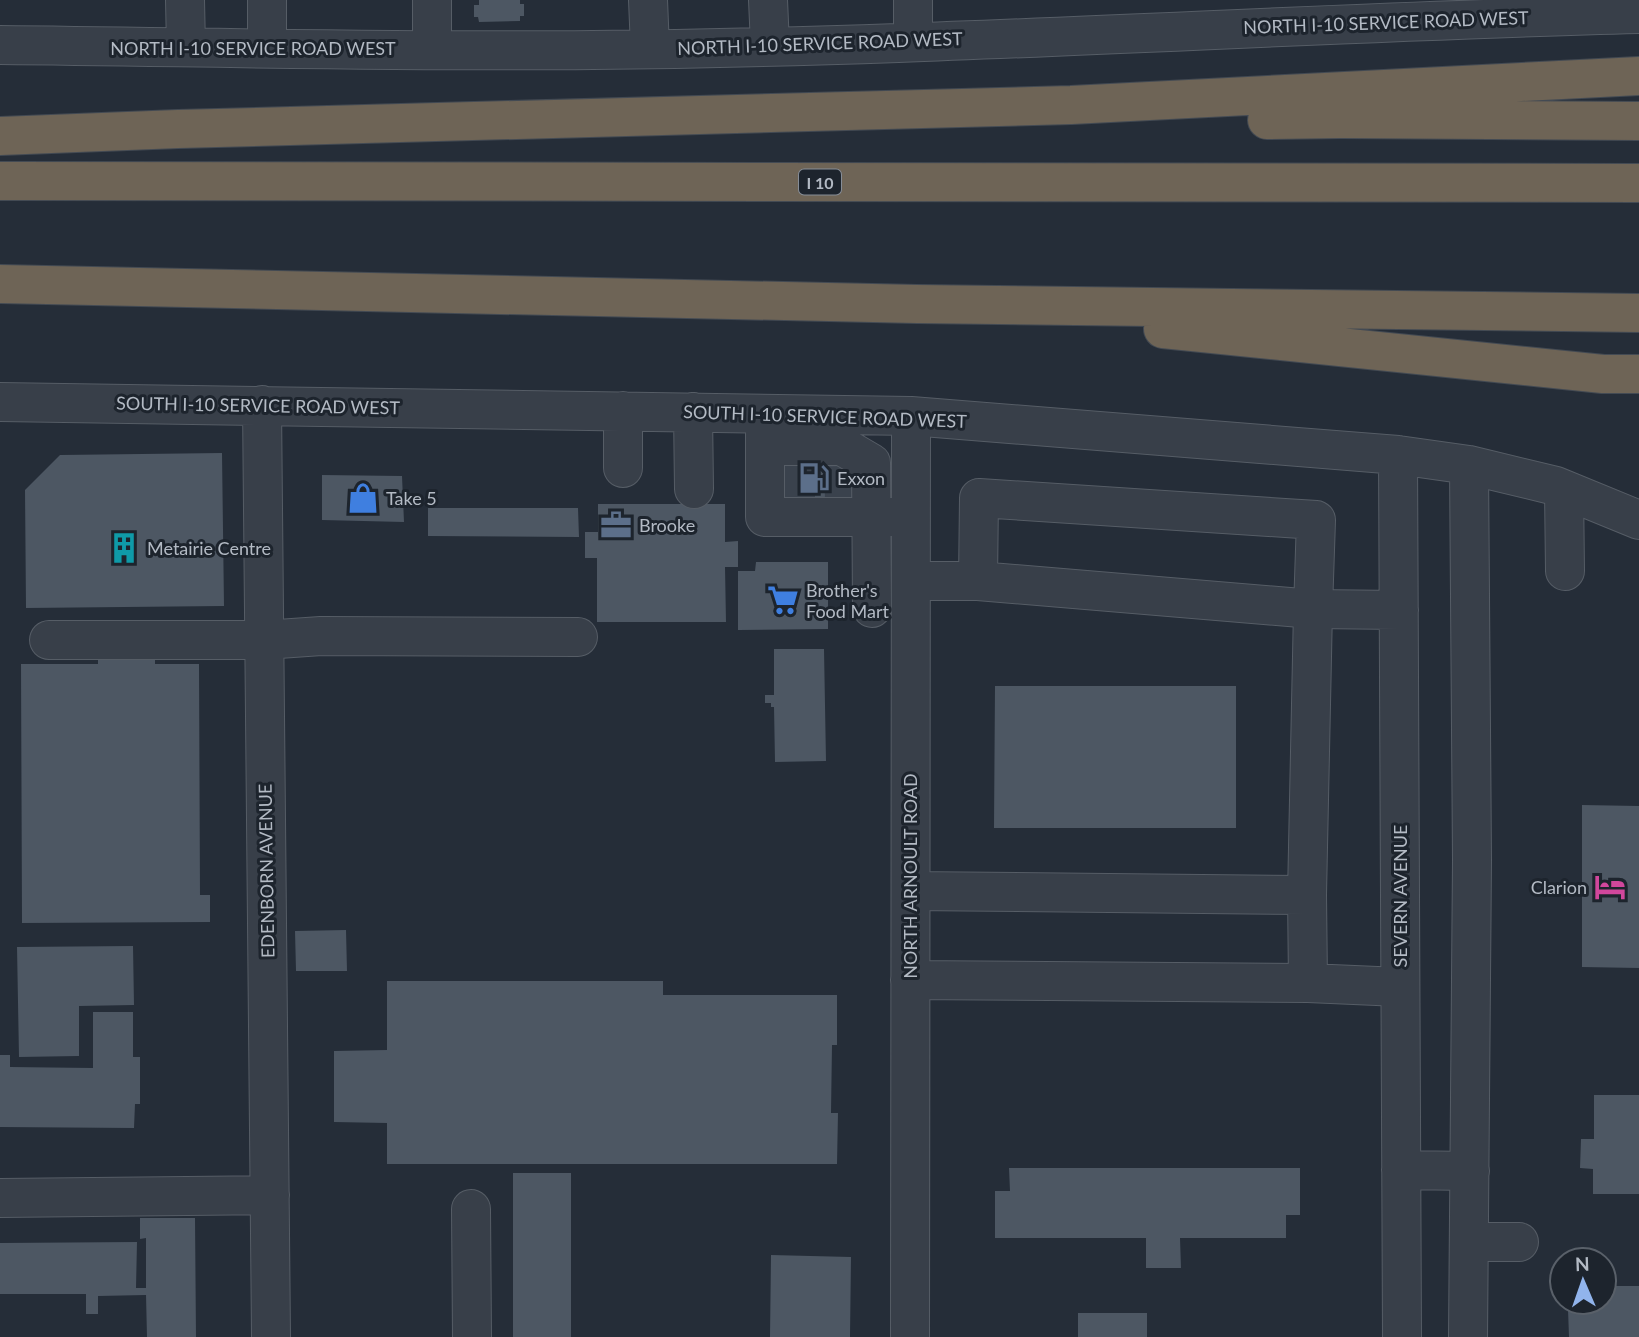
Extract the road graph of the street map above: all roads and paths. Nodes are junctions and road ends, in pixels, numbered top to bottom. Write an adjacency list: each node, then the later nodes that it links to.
1 (185, 0): 14 (street)
2 (267, 0): 15 (street)
3 (432, 0): 17 (street)
4 (648, 0): 16 (street)
5 (768, 0): 13 (street)
6 (913, 0): 11 (street)
7 (1467, 9): 8 (street, NORTH I-10 SERVICE ROAD WEST); 10 (street, NORTH I-10 SERVICE ROAD WEST)
8 (1396, 10): 9 (street, NORTH I-10 SERVICE ROAD WEST)
9 (1306, 12): 11 (street, NORTH I-10 SERVICE ROAD WEST)
10 (1639, 14)
11 (913, 41): 13 (street, NORTH I-10 SERVICE ROAD WEST)
12 (0, 45): 14 (street, NORTH I-10 SERVICE ROAD WEST)
13 (770, 45): 16 (street, NORTH I-10 SERVICE ROAD WEST)
14 (186, 47): 15 (street, NORTH I-10 SERVICE ROAD WEST)
15 (267, 48): 17 (street, NORTH I-10 SERVICE ROAD WEST)
16 (650, 48): 17 (street, NORTH I-10 SERVICE ROAD WEST)
17 (432, 49)
18 (1639, 76): 20 (highway)
19 (1639, 121): 20 (highway)
20 (0, 137)
21 (0, 181): 22 (highway, I 10)
22 (1639, 183)
23 (0, 284): 24 (highway)
24 (917, 304): 25 (highway); 26 (highway)
25 (1639, 313)
26 (1639, 374)
27 (0, 402): 28 (street, SOUTH I-10 SERVICE ROAD WEST)
28 (262, 405): 29 (street, SOUTH I-10 SERVICE ROAD WEST); 48 (street, EDENBORN AVENUE)
29 (623, 411): 30 (street, SOUTH I-10 SERVICE ROAD WEST); 35 (street)
30 (693, 412): 33 (street, SOUTH I-10 SERVICE ROAD WEST); 36 (street)
31 (911, 416): 32 (street, SOUTH I-10 SERVICE ROAD WEST); 33 (street, SOUTH I-10 SERVICE ROAD WEST); 39 (street, NORTH ARNOULT ROAD)
32 (1398, 455): 34 (street, SOUTH I-10 SERVICE ROAD WEST); 46 (street, SEVERN AVENUE)
33 (785, 464): 37 (street); 37 (street)
34 (1469, 465): 38 (street, SOUTH I-10 SERVICE ROAD WEST); 56 (street)
35 (623, 468)
36 (694, 489)
37 (849, 489): 39 (street); 44 (street)
38 (1564, 490): 40 (street, SOUTH I-10 SERVICE ROAD WEST); 41 (street)
39 (911, 517): 42 (street, NORTH ARNOULT ROAD)
40 (1639, 520)
41 (1565, 571)
42 (911, 581): 43 (street); 50 (street, NORTH ARNOULT ROAD)
43 (978, 581): 45 (street); 45 (street)
44 (872, 608)
45 (1313, 609): 46 (street); 51 (street)
46 (1399, 610): 54 (street, SEVERN AVENUE)
47 (578, 637): 48 (street)
48 (264, 639): 49 (street); 57 (street, EDENBORN AVENUE)
49 (49, 640)
50 (911, 891): 51 (street); 52 (street, NORTH ARNOULT ROAD)
51 (1307, 895): 53 (street)
52 (910, 980): 53 (street); 64 (street, NORTH ARNOULT ROAD)
53 (1308, 983): 54 (street)
54 (1401, 987): 55 (street, SEVERN AVENUE)
55 (1401, 1170): 56 (street); 65 (street, SEVERN AVENUE)
56 (1470, 1171): 60 (street)
57 (270, 1195): 58 (street); 62 (street, EDENBORN AVENUE)
58 (0, 1198)
59 (471, 1209): 63 (street)
60 (1469, 1242): 61 (street); 66 (street)
61 (1519, 1242)
62 (271, 1337)
63 (472, 1337)
64 (910, 1337)
65 (1402, 1337)
66 (1468, 1337)

